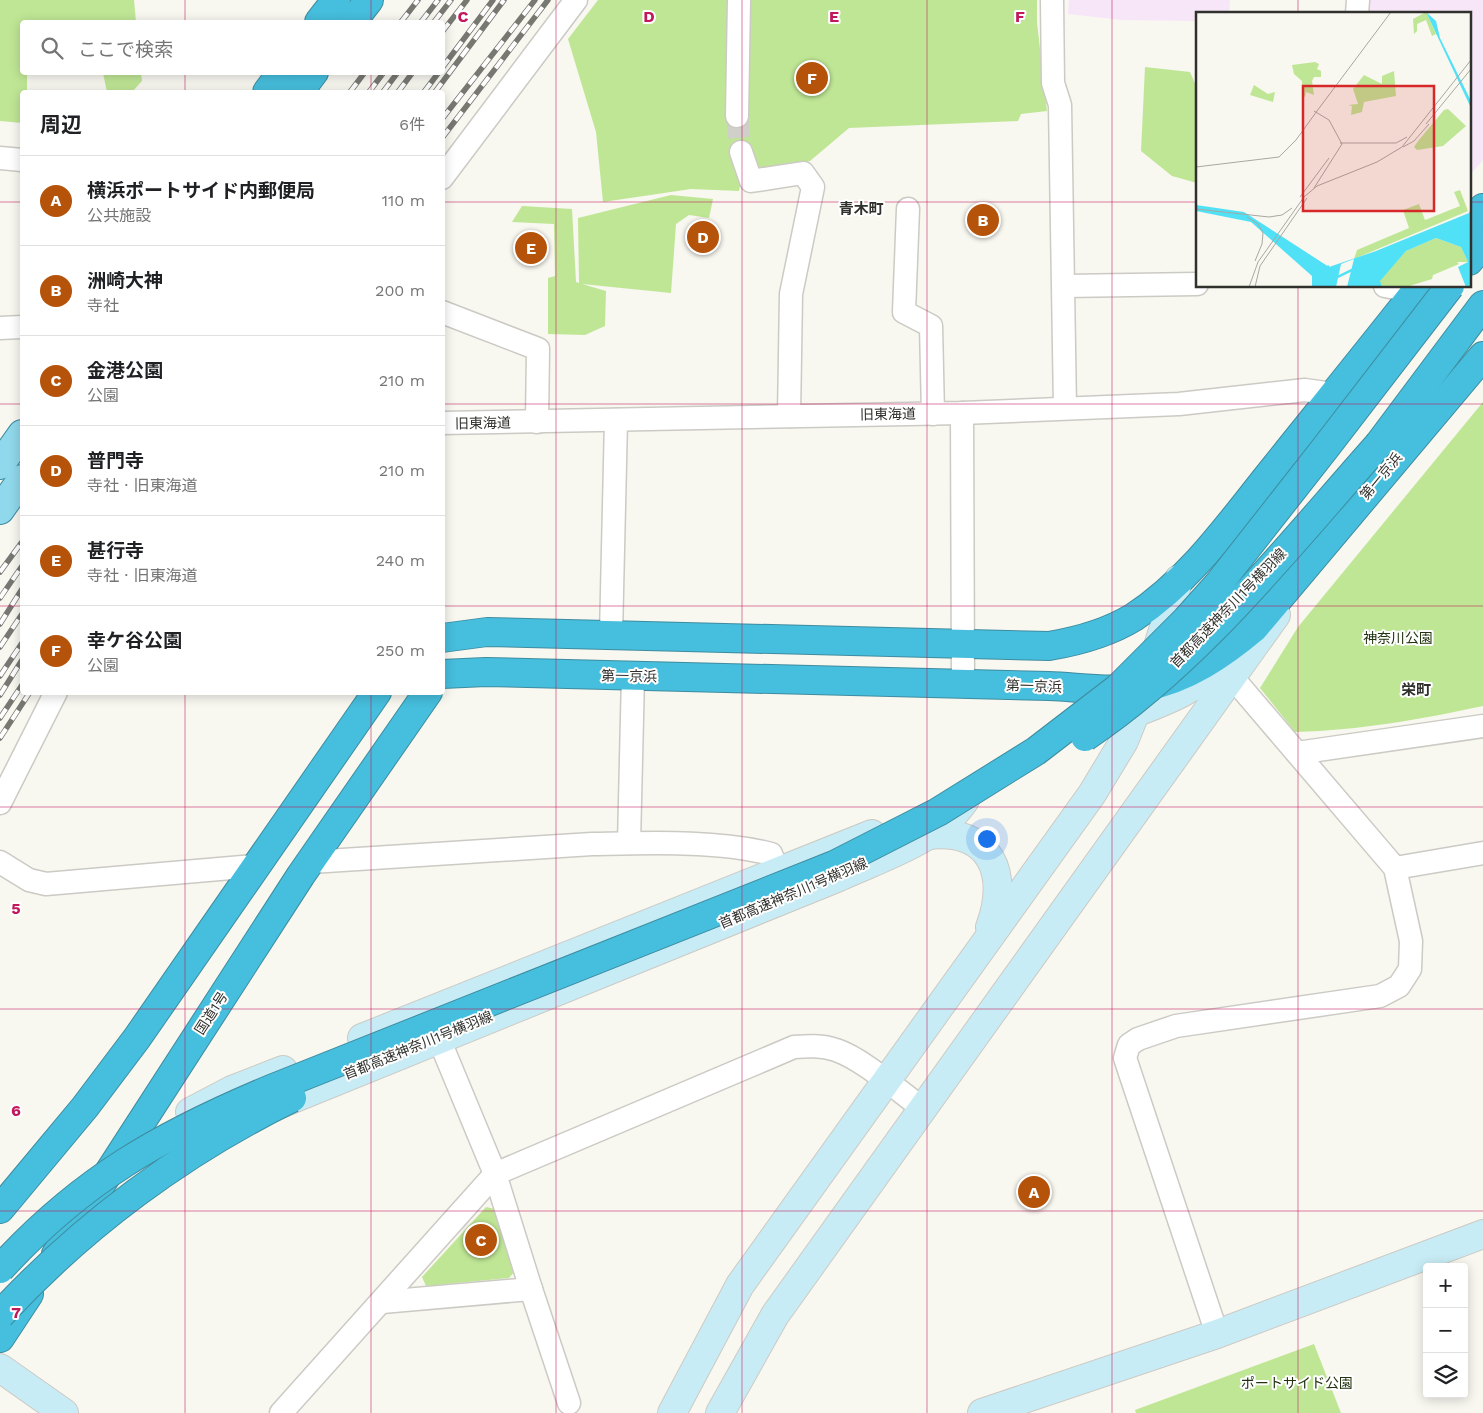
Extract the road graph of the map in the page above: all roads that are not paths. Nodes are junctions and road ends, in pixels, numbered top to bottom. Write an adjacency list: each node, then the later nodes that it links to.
1 (336, 0): 6 (highway)
2 (369, 0): 7 (highway)
3 (576, 0): 16 (street)
4 (739, 0): 12 (street)
5 (1052, 0): 23 (street)
6 (321, 20)
7 (354, 20)
8 (280, 75): 10 (highway)
9 (312, 75): 11 (highway)
10 (268, 90)
11 (300, 90)
12 (737, 116)
13 (741, 152): 36 (street)
14 (0, 158): 15 (street)
15 (20, 160)
16 (445, 174)
17 (1483, 208): 19 (highway)
18 (908, 209): 35 (street)
19 (1470, 224)
20 (1483, 244): 21 (highway)
21 (1470, 261)
22 (1196, 284): 23 (street)
23 (1064, 286): 33 (street)
24 (1448, 288): 77 (highway, 首都高速神奈川1号横羽線, bridge)
25 (1418, 289): 32 (highway)
26 (1483, 305): 41 (highway)
27 (445, 313): 38 (street)
28 (1483, 323): 41 (highway, 首都高速神奈川1号横羽線)
29 (20, 327): 30 (street)
30 (0, 328)
31 (1483, 356): 45 (highway, 第一京浜)
32 (1333, 394): 33 (street, 旧東海道); 46 (highway)
33 (1065, 408): 34 (street, 旧東海道)
34 (962, 413): 35 (street, 旧東海道); 50 (street)
35 (933, 414): 36 (street, 旧東海道)
36 (789, 416): 37 (street, 旧東海道)
37 (616, 420): 38 (street, 旧東海道); 48 (street)
38 (537, 422): 39 (street, 旧東海道)
39 (445, 423)
40 (14, 437): 42 (main road)
41 (1380, 444): 75 (highway, 首都高速神奈川1号横羽線, bridge)
42 (0, 465)
43 (20, 482): 44 (main road)
44 (0, 510)
45 (1297, 575): 47 (highway, 第一京浜); 53 (street)
46 (1179, 579): 50 (highway); 55 (street)
47 (1254, 628): 55 (highway, 第一京浜); 59 (street)
48 (611, 635): 49 (highway); 50 (highway)
49 (445, 639)
50 (963, 644): 54 (street)
51 (445, 674): 52 (highway, 第一京浜)
52 (633, 676): 54 (highway, 第一京浜); 65 (street)
53 (1232, 677): 61 (street); 76 (street)
54 (963, 684): 55 (highway, 第一京浜)
55 (1145, 687): 59 (street)
56 (54, 695): 63 (street)
57 (375, 695): 69 (highway)
58 (426, 695): 68 (highway, 国道1号)
59 (1136, 713): 62 (street); 72 (street)
60 (1483, 726): 61 (street)
61 (1298, 753): 70 (street)
62 (976, 781): 64 (street); 71 (street)
63 (0, 803)
64 (928, 835): 72 (street); 73 (street)
65 (629, 843): 68 (street); 71 (street)
66 (1483, 853): 70 (street)
67 (0, 862): 69 (street)
68 (310, 862): 78 (highway, 国道1号)
69 (254, 866): 80 (highway)
70 (1395, 868): 88 (street)
71 (778, 871): 78 (street)
72 (983, 945): 74 (street)
73 (439, 1039): 78 (street); 79 (street)
74 (885, 1081): 76 (street); 79 (street); 94 (street)
75 (314, 1087): 84 (highway, bridge); 87 (highway, 首都高速神奈川1号横羽線, bridge)
76 (922, 1108): 95 (street)
77 (160, 1140): 82 (highway, bridge); 83 (highway, 首都高速神奈川1号横羽線, bridge)
78 (130, 1142): 89 (highway, 国道1号)
79 (496, 1174): 85 (street); 86 (street)
80 (0, 1209)
81 (1483, 1234): 88 (street)
82 (0, 1242)
83 (0, 1269)
84 (0, 1278)
85 (531, 1289): 86 (street); 91 (street)
86 (382, 1302): 93 (street)
87 (0, 1315)
88 (1217, 1334): 96 (street)
89 (0, 1338)
90 (0, 1368): 92 (street)
91 (569, 1403)
92 (64, 1413)
93 (281, 1413)
94 (672, 1413)
95 (720, 1413)
96 (982, 1413)

